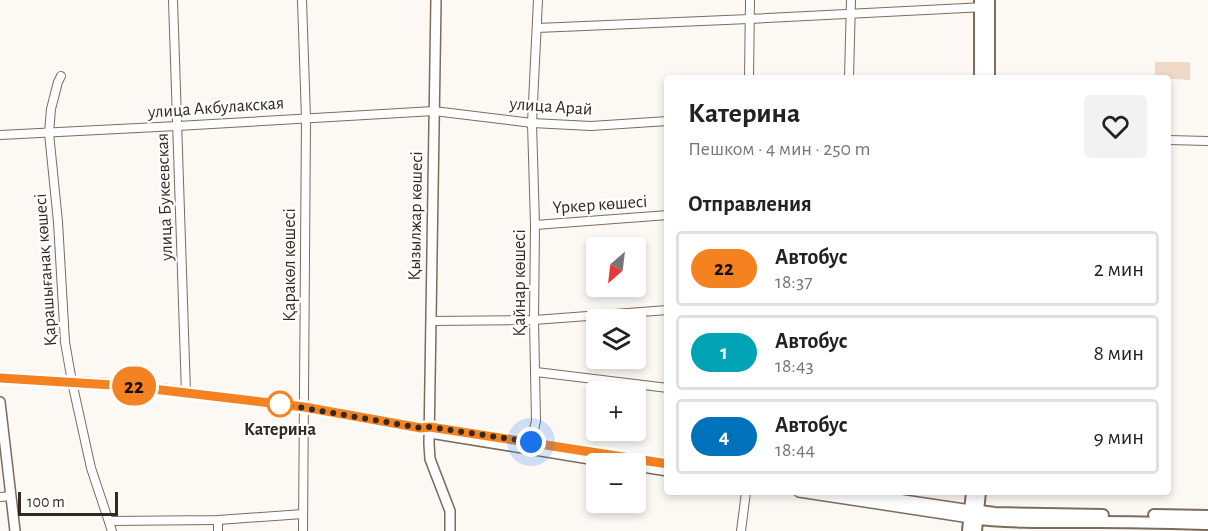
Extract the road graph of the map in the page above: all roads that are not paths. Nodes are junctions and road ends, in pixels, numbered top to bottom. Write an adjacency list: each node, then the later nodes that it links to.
1 (173, 0): 20 (street, улица Букеевская)
2 (302, 0): 17 (street, Қаракөл көшесі)
3 (436, 0): 16 (street, Қызылжар көшесі)
4 (537, 0): 10 (street, Қайнар көшесі)
5 (750, 0): 9 (street)
6 (851, 0): 8 (street)
7 (985, 3): 8 (street); 13 (main road); 14 (main road)
8 (851, 14): 9 (street); 12 (street)
9 (749, 19): 10 (street); 11 (street)
10 (537, 28): 19 (street, Қайнар көшесі)
11 (749, 75)
12 (849, 75)
13 (980, 75)
14 (989, 75)
15 (62, 76): 21 (street, Қарашығанақ көшесі)
16 (434, 111): 17 (street, улица Акбулакская); 19 (street, улица Арай); 29 (street, Қызылжар көшесі)
17 (306, 118): 20 (street, улица Акбулакская); 36 (street, Қаракөл көшесі)
18 (664, 122): 19 (street, улица Арай)
19 (532, 123): 26 (street, Қайнар көшесі)
20 (177, 126): 21 (street, улица Акбулакская); 34 (street, улица Букеевская)
21 (49, 133): 22 (street, улица Акбулакская); 32 (street, Қарашығанақ көшесі)
22 (0, 135)
23 (1171, 140): 24 (street)
24 (1208, 141)
25 (664, 215): 26 (street, Үркер көшесі)
26 (535, 225): 28 (street, Қайнар көшесі)
27 (664, 310): 28 (street)
28 (534, 320): 29 (street); 30 (street, Қайнар көшесі)
29 (431, 321): 37 (street, Қызылжар көшесі)
30 (536, 372): 33 (street); 38 (street, Қайнар көшесі)
31 (0, 378): 32 (street)
32 (72, 382): 34 (street); 54 (street, Қарашығанақ көшесі)
33 (664, 388)
34 (186, 393): 36 (street)
35 (0, 402): 47 (street)
36 (304, 407): 37 (street); 50 (street, Қаракөл көшесі)
37 (427, 429): 38 (street); 39 (street); 60 (street, Қызылжар көшесі)
38 (531, 442): 40 (street)
39 (586, 458)
40 (664, 463)
41 (646, 468): 42 (street)
42 (664, 470)
43 (746, 495): 61 (street)
44 (836, 495): 51 (street)
45 (972, 495): 51 (main road)
46 (980, 495): 51 (main road)
47 (11, 496): 49 (street); 56 (street)
48 (905, 496): 51 (street)
49 (0, 498)
50 (303, 514): 53 (street); 59 (street, Қаракөл көшесі)
51 (974, 514): 52 (main road); 55 (main road); 62 (main road); 63 (main road)
52 (1208, 516)
53 (218, 520): 54 (street); 58 (street)
54 (109, 521): 57 (street, Қарашығанақ көшесі)
55 (1208, 524)
56 (15, 531)
57 (112, 531)
58 (218, 531)
59 (303, 531)
60 (450, 531)
61 (741, 531)
62 (968, 531)
63 (976, 531)

